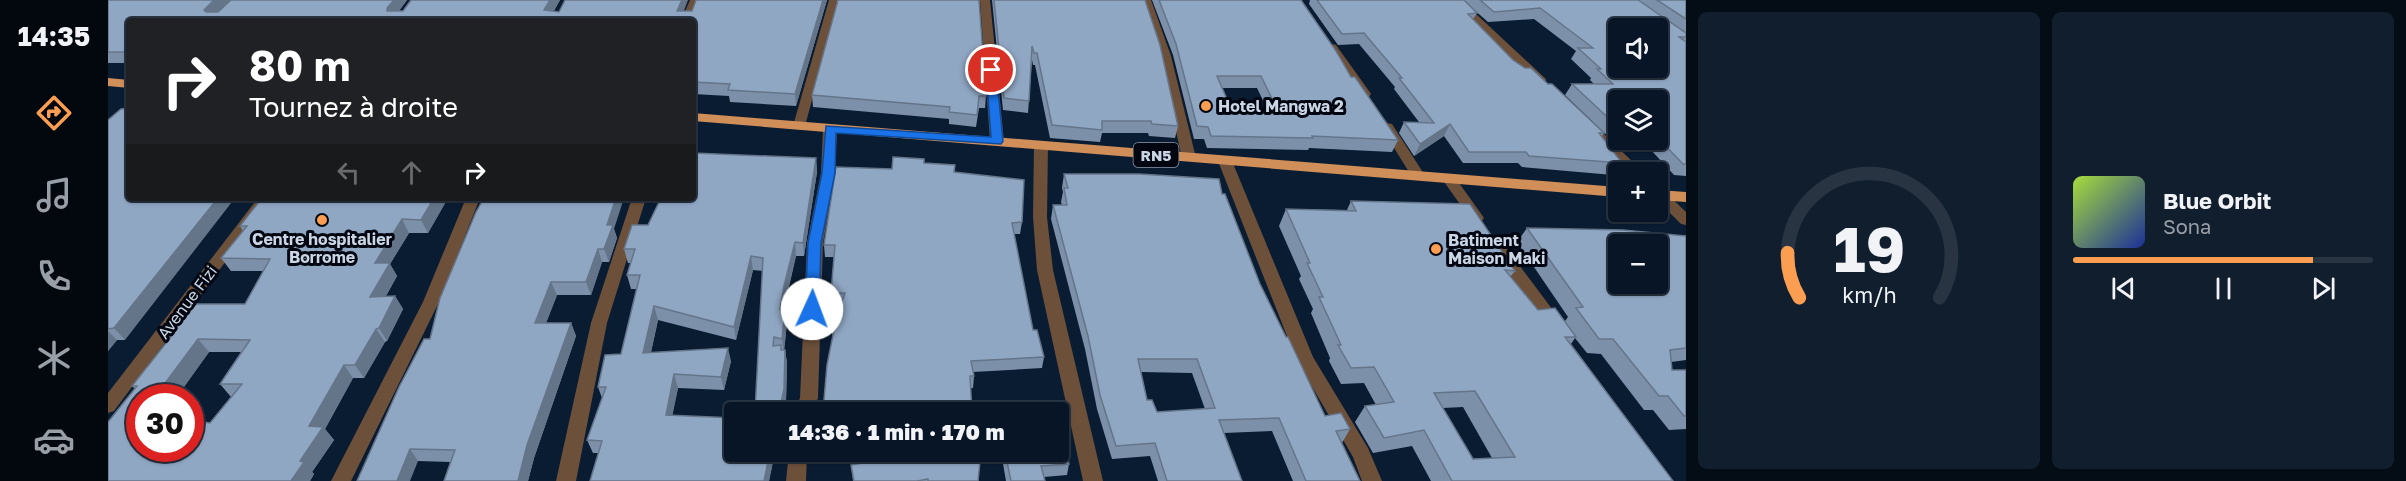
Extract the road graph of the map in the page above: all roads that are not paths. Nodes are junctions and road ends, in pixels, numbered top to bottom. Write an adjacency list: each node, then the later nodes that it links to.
1 (695, 0): 6 (street)
2 (834, 0): 13 (street)
3 (985, 0): 15 (street)
4 (1146, 0): 17 (street)
5 (1455, 0): 10 (street)
6 (688, 18)
7 (1324, 35): 20 (street)
8 (108, 82): 9 (highway)
9 (126, 84)
10 (1551, 91)
11 (696, 117): 13 (highway, RN5)
12 (1585, 124): 19 (street)
13 (799, 126): 14 (highway, RN5)
14 (830, 129): 15 (highway, RN5); 31 (street)
15 (997, 141): 16 (highway, RN5)
16 (1041, 145): 17 (highway, RN5); 37 (street)
17 (1189, 158): 18 (highway, RN5)
18 (1225, 161): 20 (highway, RN5); 38 (street)
19 (1625, 162)
20 (1419, 177): 21 (highway, RN5)
21 (1449, 179): 22 (highway, RN5); 30 (street)
22 (1608, 191)
23 (1668, 195): 24 (highway)
24 (1686, 197)
25 (264, 201): 32 (street, Avenue Fizi)
26 (472, 201): 34 (street)
27 (638, 201): 35 (street)
28 (1668, 203): 29 (street)
29 (1686, 220)
30 (1562, 335)
31 (807, 402)
32 (108, 406)
33 (797, 462): 36 (street)
34 (341, 481)
35 (566, 481)
36 (796, 481)
37 (1093, 481)
38 (1372, 481)

